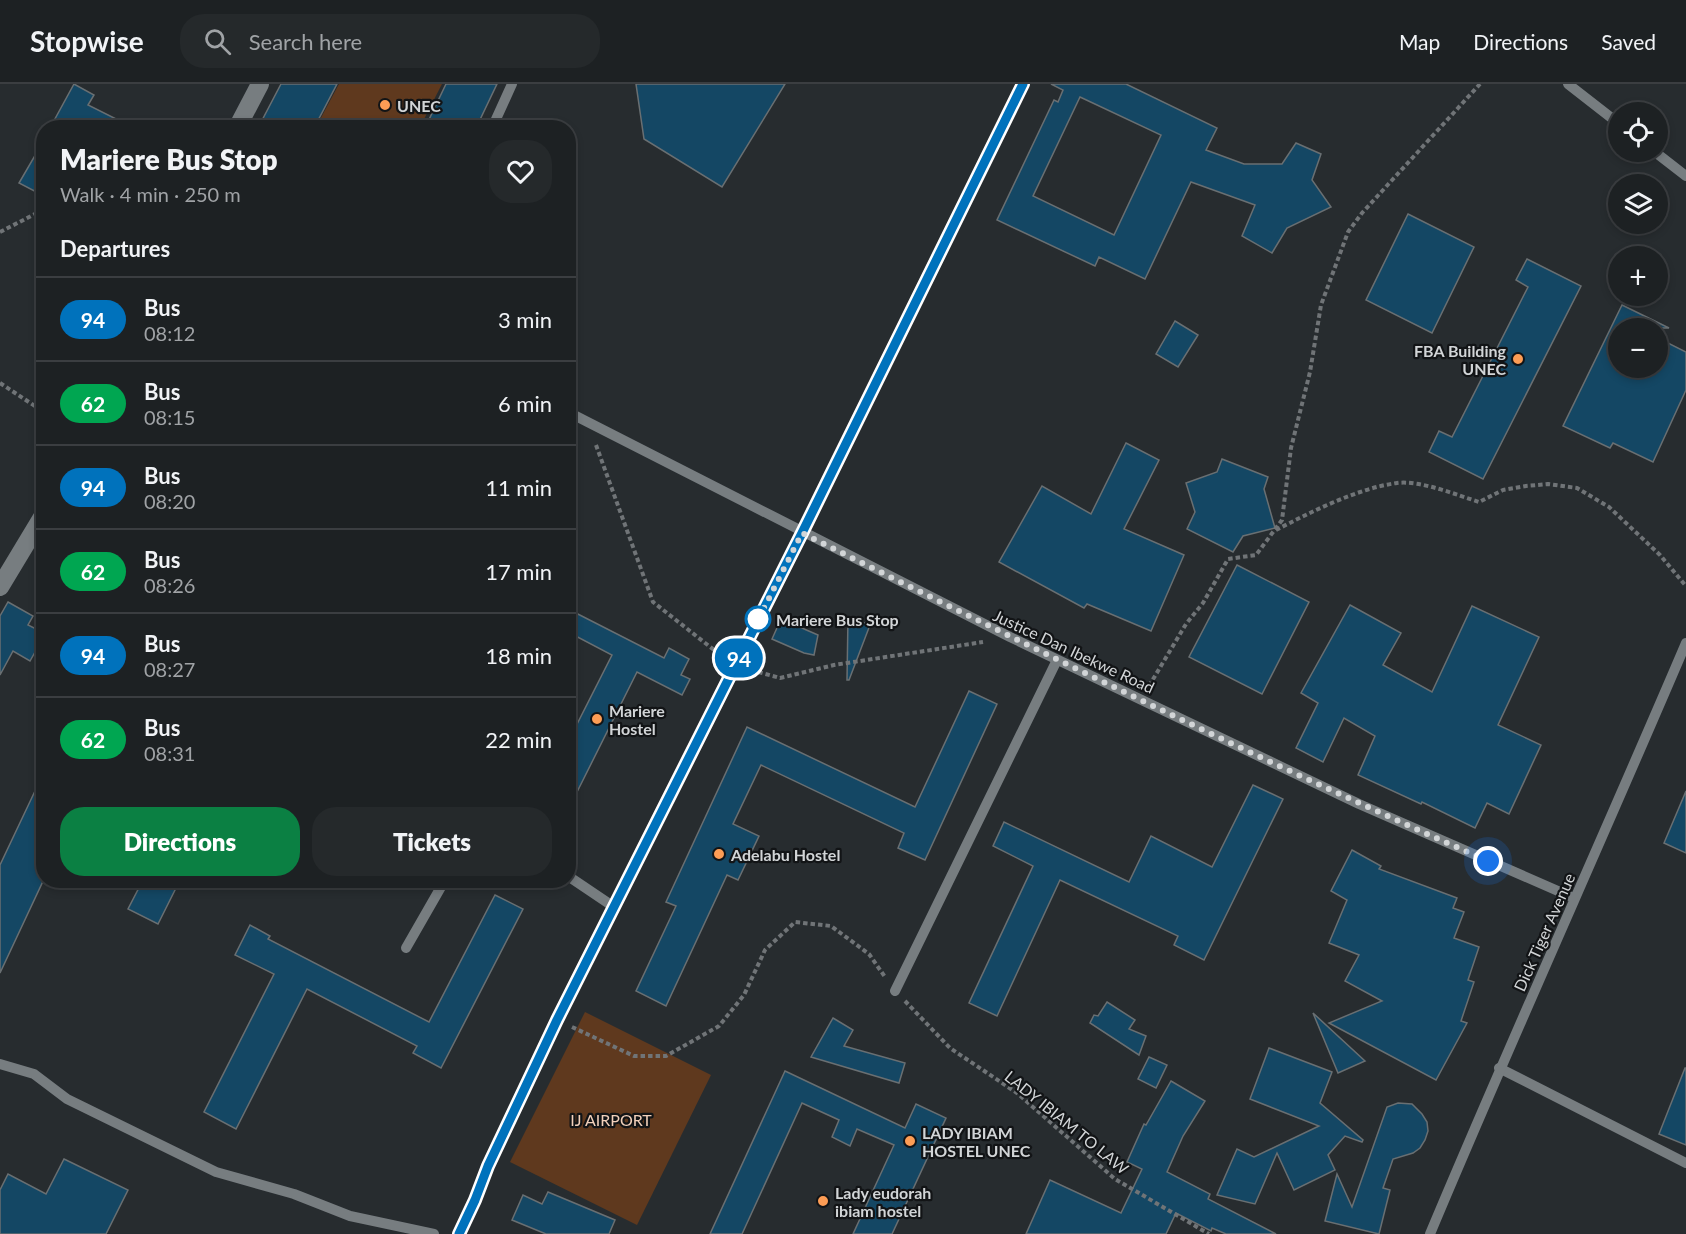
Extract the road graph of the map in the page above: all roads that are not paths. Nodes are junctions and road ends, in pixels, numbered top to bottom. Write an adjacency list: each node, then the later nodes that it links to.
1 (260, 84): 6 (street)
2 (512, 84): 7 (lane)
3 (1023, 84): 12 (lane)
4 (1568, 84): 5 (lane)
5 (1608, 115)
6 (241, 120)
7 (496, 120)
8 (1668, 162): 9 (lane)
9 (1686, 176)
10 (576, 416): 12 (lane, Justice Dan Ibekwe Road)
11 (36, 527): 13 (street)
12 (802, 533): 15 (lane, Justice Dan Ibekwe Road); 19 (lane)
13 (0, 587)
14 (1686, 643): 18 (lane, Dick Tiger Avenue)
15 (1057, 660): 18 (lane, Justice Dan Ibekwe Road); 21 (lane)
16 (576, 881): 19 (lane)
17 (440, 888): 20 (lane)
18 (1574, 898): 23 (lane, Dick Tiger Avenue)
19 (614, 907): 26 (lane)
20 (406, 948)
21 (895, 991)
22 (0, 1064): 25 (lane)
23 (1499, 1068): 24 (lane); 27 (lane, Dick Tiger Avenue)
24 (1686, 1163)
25 (434, 1234)
26 (459, 1234)
27 (1430, 1234)

